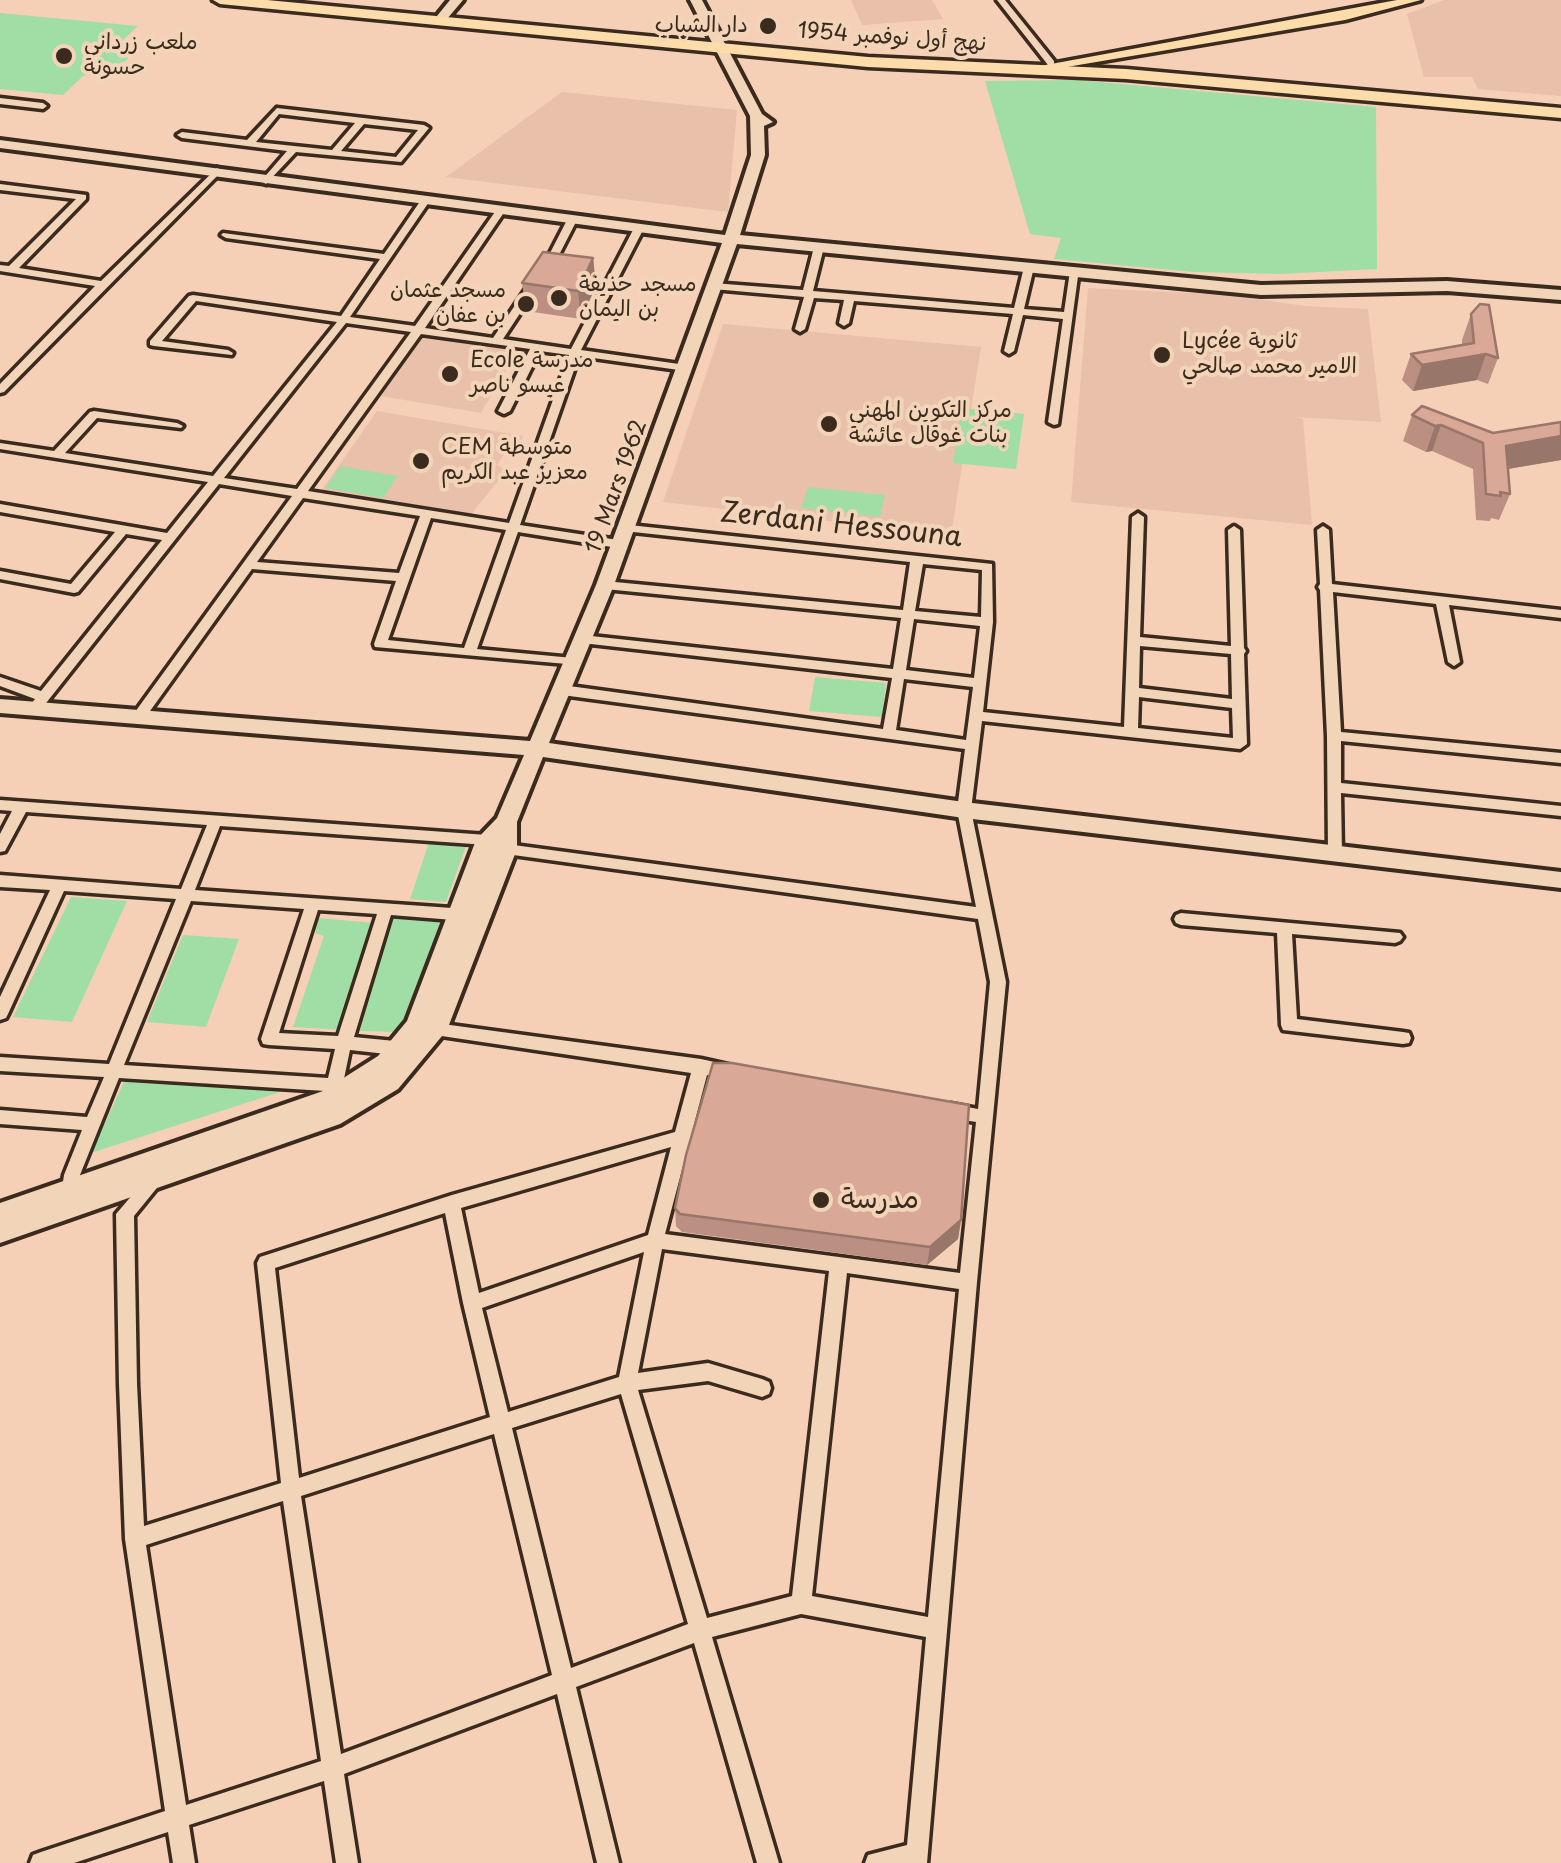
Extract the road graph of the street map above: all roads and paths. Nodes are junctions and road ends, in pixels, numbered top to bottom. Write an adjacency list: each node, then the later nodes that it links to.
1 (220, 0): 7 (highway, نهج أول نوفمبر 1954)
2 (288, 0): 7 (highway, نهج أول نوفمبر 1954)
3 (457, 0): 8 (street)
4 (699, 0): 10 (street, 19 Mars 1962)
5 (1001, 0): 11 (street)
6 (1414, 0): 12 (main road)
7 (319, 6): 8 (highway, نهج أول نوفمبر 1954); 9 (highway, نهج أول نوفمبر 1954)
8 (443, 16): 9 (highway, نهج أول نوفمبر 1954)
9 (543, 28): 10 (highway, نهج أول نوفمبر 1954)
10 (718, 44): 11 (highway, نهج أول نوفمبر 1954); 13 (highway, نهج أول نوفمبر 1954); 32 (street, 19 Mars 1962)
11 (1051, 63): 12 (highway, نهج أول نوفمبر 1954); 13 (main road)
12 (1146, 64): 13 (highway, نهج أول نوفمبر 1954); 15 (highway, نهج أول نوفمبر 1954); 17 (highway, نهج أول نوفمبر 1954)
13 (1031, 69)
14 (0, 101): 16 (street)
15 (1561, 104)
16 (43, 106)
17 (1561, 112)
18 (361, 120): 21 (street); 23 (street); 23 (street)
19 (182, 135): 21 (street)
20 (0, 144): 24 (street)
21 (249, 144): 22 (street)
22 (294, 149): 23 (street); 25 (street)
23 (334, 154)
24 (217, 171): 25 (street); 38 (street)
25 (266, 181): 27 (street)
26 (0, 187): 36 (street)
27 (424, 202): 28 (street); 34 (street)
28 (500, 211): 29 (street); 50 (street)
29 (572, 220): 30 (street); 51 (street)
30 (638, 230): 32 (street); 53 (street)
31 (226, 235): 34 (street)
32 (731, 240): 33 (street); 39 (street, 19 Mars 1962)
33 (819, 247): 35 (street); 40 (street)
34 (386, 257): 47 (street)
35 (1029, 267): 37 (street); 44 (street)
36 (5, 269): 38 (street)
37 (1075, 271): 41 (street); 46 (street)
38 (103, 284): 57 (street)
39 (713, 286): 40 (street); 56 (street, 19 Mars 1962)
40 (808, 294): 42 (street); 49 (street)
41 (1561, 294)
42 (850, 298): 43 (street); 48 (street)
43 (873, 300): 44 (street); 45 (street)
44 (1018, 312): 46 (street); 54 (street)
45 (869, 316)
46 (1069, 316): 59 (street)
47 (344, 319): 50 (street); 55 (street); 63 (street)
48 (844, 323)
49 (800, 329)
50 (418, 330): 51 (street); 64 (street)
51 (497, 340): 52 (street)
52 (537, 346): 53 (street); 58 (street)
53 (576, 350): 56 (street); 68 (street)
54 (1009, 351)
55 (228, 353)
56 (686, 368): 72 (street, 19 Mars 1962)
57 (0, 390)
58 (504, 412)
59 (1054, 422)
60 (177, 426): 62 (street)
61 (0, 446): 62 (street, Zerdani Hessouna)
62 (57, 456): 63 (street, Zerdani Hessouna)
63 (217, 482): 64 (street, Zerdani Hessouna); 73 (street)
64 (298, 496): 66 (street, Zerdani Hessouna); 75 (street)
65 (0, 508): 69 (street)
66 (426, 514): 68 (street, Zerdani Hessouna); 77 (street)
67 (1138, 517): 85 (street)
68 (515, 528): 72 (street, Zerdani Hessouna); 87 (street)
69 (123, 530): 73 (street); 76 (street)
70 (1234, 530): 86 (street)
71 (1323, 530): 79 (street)
72 (621, 536): 74 (street, Zerdani Hessouna); 78 (street, 19 Mars 1962)
73 (172, 538): 95 (street)
74 (917, 560): 81 (street); 83 (street, Zerdani Hessouna)
75 (252, 564): 77 (street); 98 (street)
76 (0, 574)
77 (402, 578): 87 (street)
78 (605, 584): 81 (street); 84 (street, 19 Mars 1962)
79 (1324, 586): 80 (street); 102 (street)
80 (1442, 601): 82 (street); 89 (street)
81 (906, 614): 83 (street); 90 (street)
82 (1561, 614)
83 (987, 622): 92 (street, Zerdani Hessouna)
84 (582, 639): 88 (street, 19 Mars 1962); 90 (street)
85 (1135, 641): 86 (street); 94 (street)
86 (1240, 651): 96 (street)
87 (470, 652): 88 (street)
88 (574, 662): 93 (street, 19 Mars 1962)
89 (1454, 662)
90 (898, 674): 92 (street); 101 (street)
91 (0, 682): 95 (street)
92 (980, 684): 99 (street, Zerdani Hessouna)
93 (562, 690): 101 (street); 104 (street, 19 Mars 1962)
94 (1133, 692): 96 (street); 100 (street)
95 (38, 702): 97 (street); 98 (street)
96 (1240, 704): 100 (street)
97 (0, 706)
98 (140, 715): 104 (street)
99 (975, 716): 100 (street); 103 (street, Zerdani Hessouna)
100 (1131, 732)
101 (889, 734): 103 (street)
102 (1334, 736): 105 (street); 106 (street)
103 (970, 745): 109 (street, Zerdani Hessouna)
104 (539, 749): 109 (street); 112 (street, 19 Mars 1962)
105 (1561, 758)
106 (1335, 787): 110 (street); 114 (street)
107 (1, 806): 108 (street)
108 (22, 806): 111 (street); 113 (street)
109 (964, 810): 114 (street); 121 (street, Zerdani Hessouna)
110 (1561, 811)
111 (215, 822): 112 (street); 118 (street)
112 (497, 845): 121 (street); 122 (street)
113 (0, 847)
114 (1335, 856): 115 (street)
115 (1561, 880)
116 (0, 881): 117 (street)
117 (58, 886): 118 (street); 126 (street)
118 (186, 895): 119 (street); 133 (street)
119 (313, 904): 120 (street); 129 (street)
120 (386, 909): 122 (street); 129 (street)
121 (982, 914): 137 (street, Zerdani Hessouna)
122 (470, 916): 127 (street)
123 (1181, 919): 124 (street)
124 (1284, 928): 125 (street); 128 (street)
125 (1394, 937)
126 (0, 1014)
127 (426, 1028): 130 (street); 132 (street)
128 (1403, 1038)
129 (344, 1042): 130 (street); 135 (street)
130 (409, 1050): 135 (street)
131 (0, 1064): 133 (street)
132 (701, 1066): 134 (street); 140 (street)
133 (116, 1070): 135 (street); 139 (street)
134 (758, 1076)
135 (332, 1100): 141 (street); 142 (street)
136 (928, 1106): 137 (street)
137 (985, 1117): 148 (street, Zerdani Hessouna)
138 (0, 1118): 139 (street)
139 (94, 1124): 142 (street)
140 (682, 1136): 143 (street); 146 (street)
141 (160, 1175): 142 (street); 154 (street)
142 (69, 1198): 144 (street); 145 (street)
143 (452, 1202): 149 (street); 153 (street)
144 (0, 1214)
145 (0, 1232)
146 (655, 1240): 147 (street); 149 (street); 150 (street)
147 (840, 1264): 148 (street); 155 (street)
148 (968, 1282): 156 (street, Zerdani Hessouna)
149 (472, 1304): 152 (street)
150 (627, 1383): 151 (street); 152 (street); 157 (street)
151 (762, 1388)
152 (502, 1423): 153 (street); 158 (street)
153 (291, 1490): 154 (street); 159 (street)
154 (135, 1539): 160 (street)
155 (801, 1604): 156 (street); 157 (street)
156 (935, 1628): 161 (street, Zerdani Hessouna)
157 (700, 1630): 158 (street); 167 (street)
158 (566, 1678): 159 (street); 163 (street)
159 (331, 1768): 160 (street); 166 (street)
160 (179, 1817): 162 (street); 165 (street)
161 (917, 1858): 168 (street)
162 (66, 1859): 164 (street)
163 (603, 1862)
164 (41, 1863)
165 (184, 1863)
166 (348, 1863)
167 (768, 1863)
168 (876, 1863)

